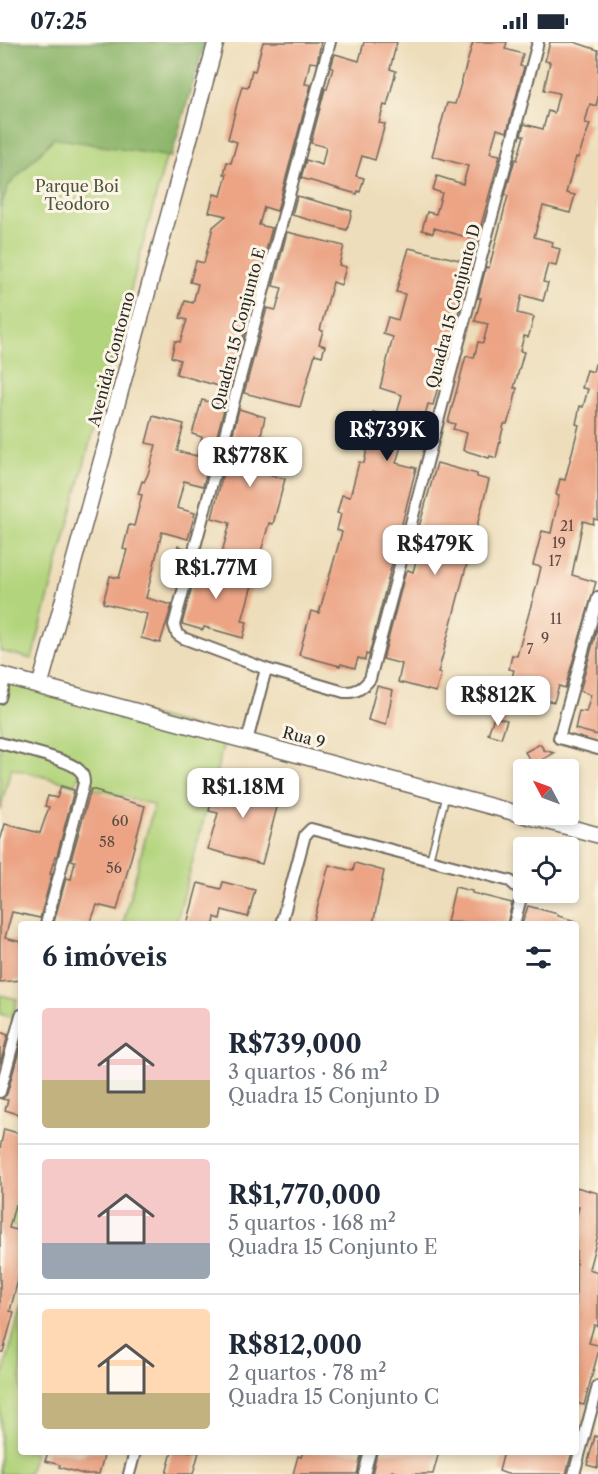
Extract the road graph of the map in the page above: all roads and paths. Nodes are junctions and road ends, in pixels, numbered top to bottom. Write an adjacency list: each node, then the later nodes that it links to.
1 (216, 42): 7 (street, Avenida Contorno)
2 (330, 42): 5 (street, Quadra 15 Conjunto E)
3 (538, 42): 5 (street, Quadra 15 Conjunto D)
4 (598, 597): 11 (street)
5 (266, 669): 9 (street)
6 (3, 675): 7 (street, Rua 9); 8 (street)
7 (40, 685): 9 (street, Rua 9)
8 (0, 698)
9 (247, 741): 12 (street, Rua 9)
10 (0, 743): 15 (street)
11 (598, 749)
12 (447, 795): 13 (street, Rua 9); 14 (lane)
13 (598, 835)
14 (429, 858): 16 (street); 17 (street)
15 (47, 921)
16 (282, 921)
17 (515, 921)
18 (18, 1026): 19 (street)
19 (0, 1092)
20 (598, 1386): 25 (street)
21 (134, 1455): 23 (street)
22 (369, 1455): 24 (street)
23 (129, 1474)
24 (364, 1474)
25 (574, 1474)

